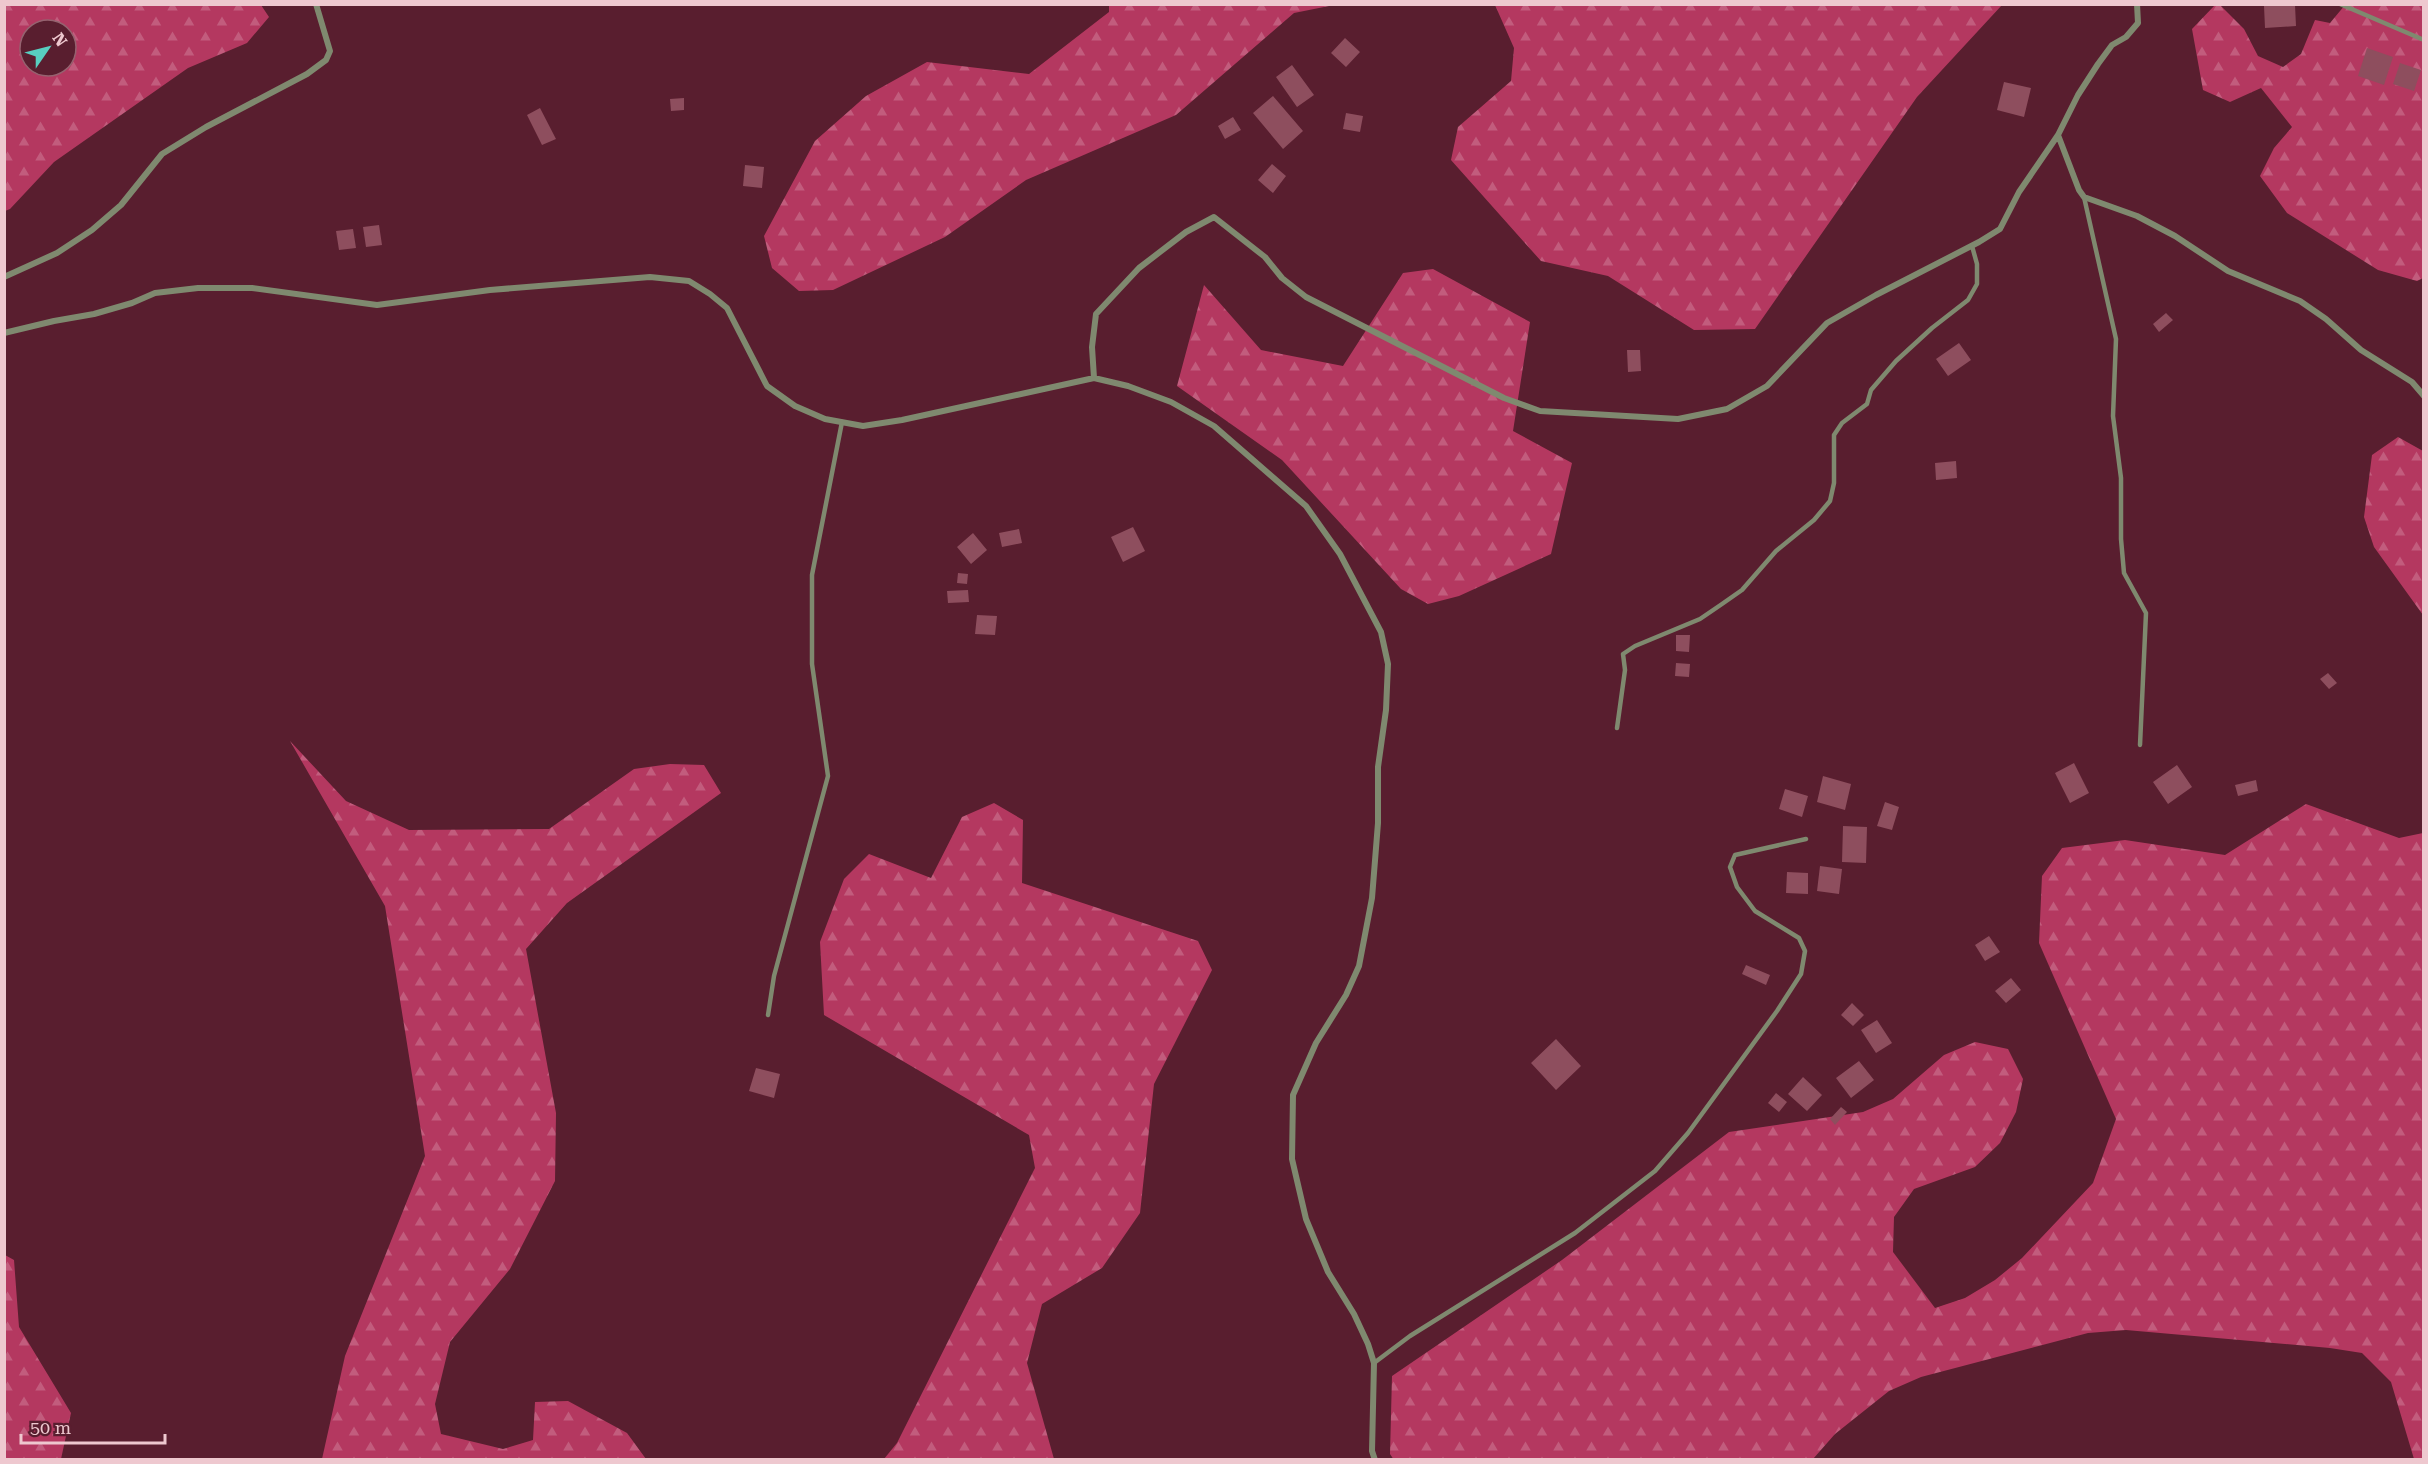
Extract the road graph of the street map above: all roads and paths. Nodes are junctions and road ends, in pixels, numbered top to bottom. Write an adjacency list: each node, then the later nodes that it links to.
1 (316, 4): 8 (street)
2 (2137, 4): 5 (street)
3 (2340, 4): 4 (lane)
4 (2424, 40)
5 (2058, 135): 6 (street); 7 (street)
6 (2084, 197): 11 (street); 14 (lane)
7 (1972, 246): 10 (street); 13 (lane)
8 (4, 277)
9 (4, 333): 12 (street)
10 (1094, 378): 12 (street); 17 (street)
11 (2424, 396)
12 (842, 422): 16 (lane)
13 (1617, 728)
14 (2140, 745)
15 (1806, 839): 17 (lane)
16 (768, 1015)
17 (1374, 1363): 18 (street)
18 (1375, 1460)

